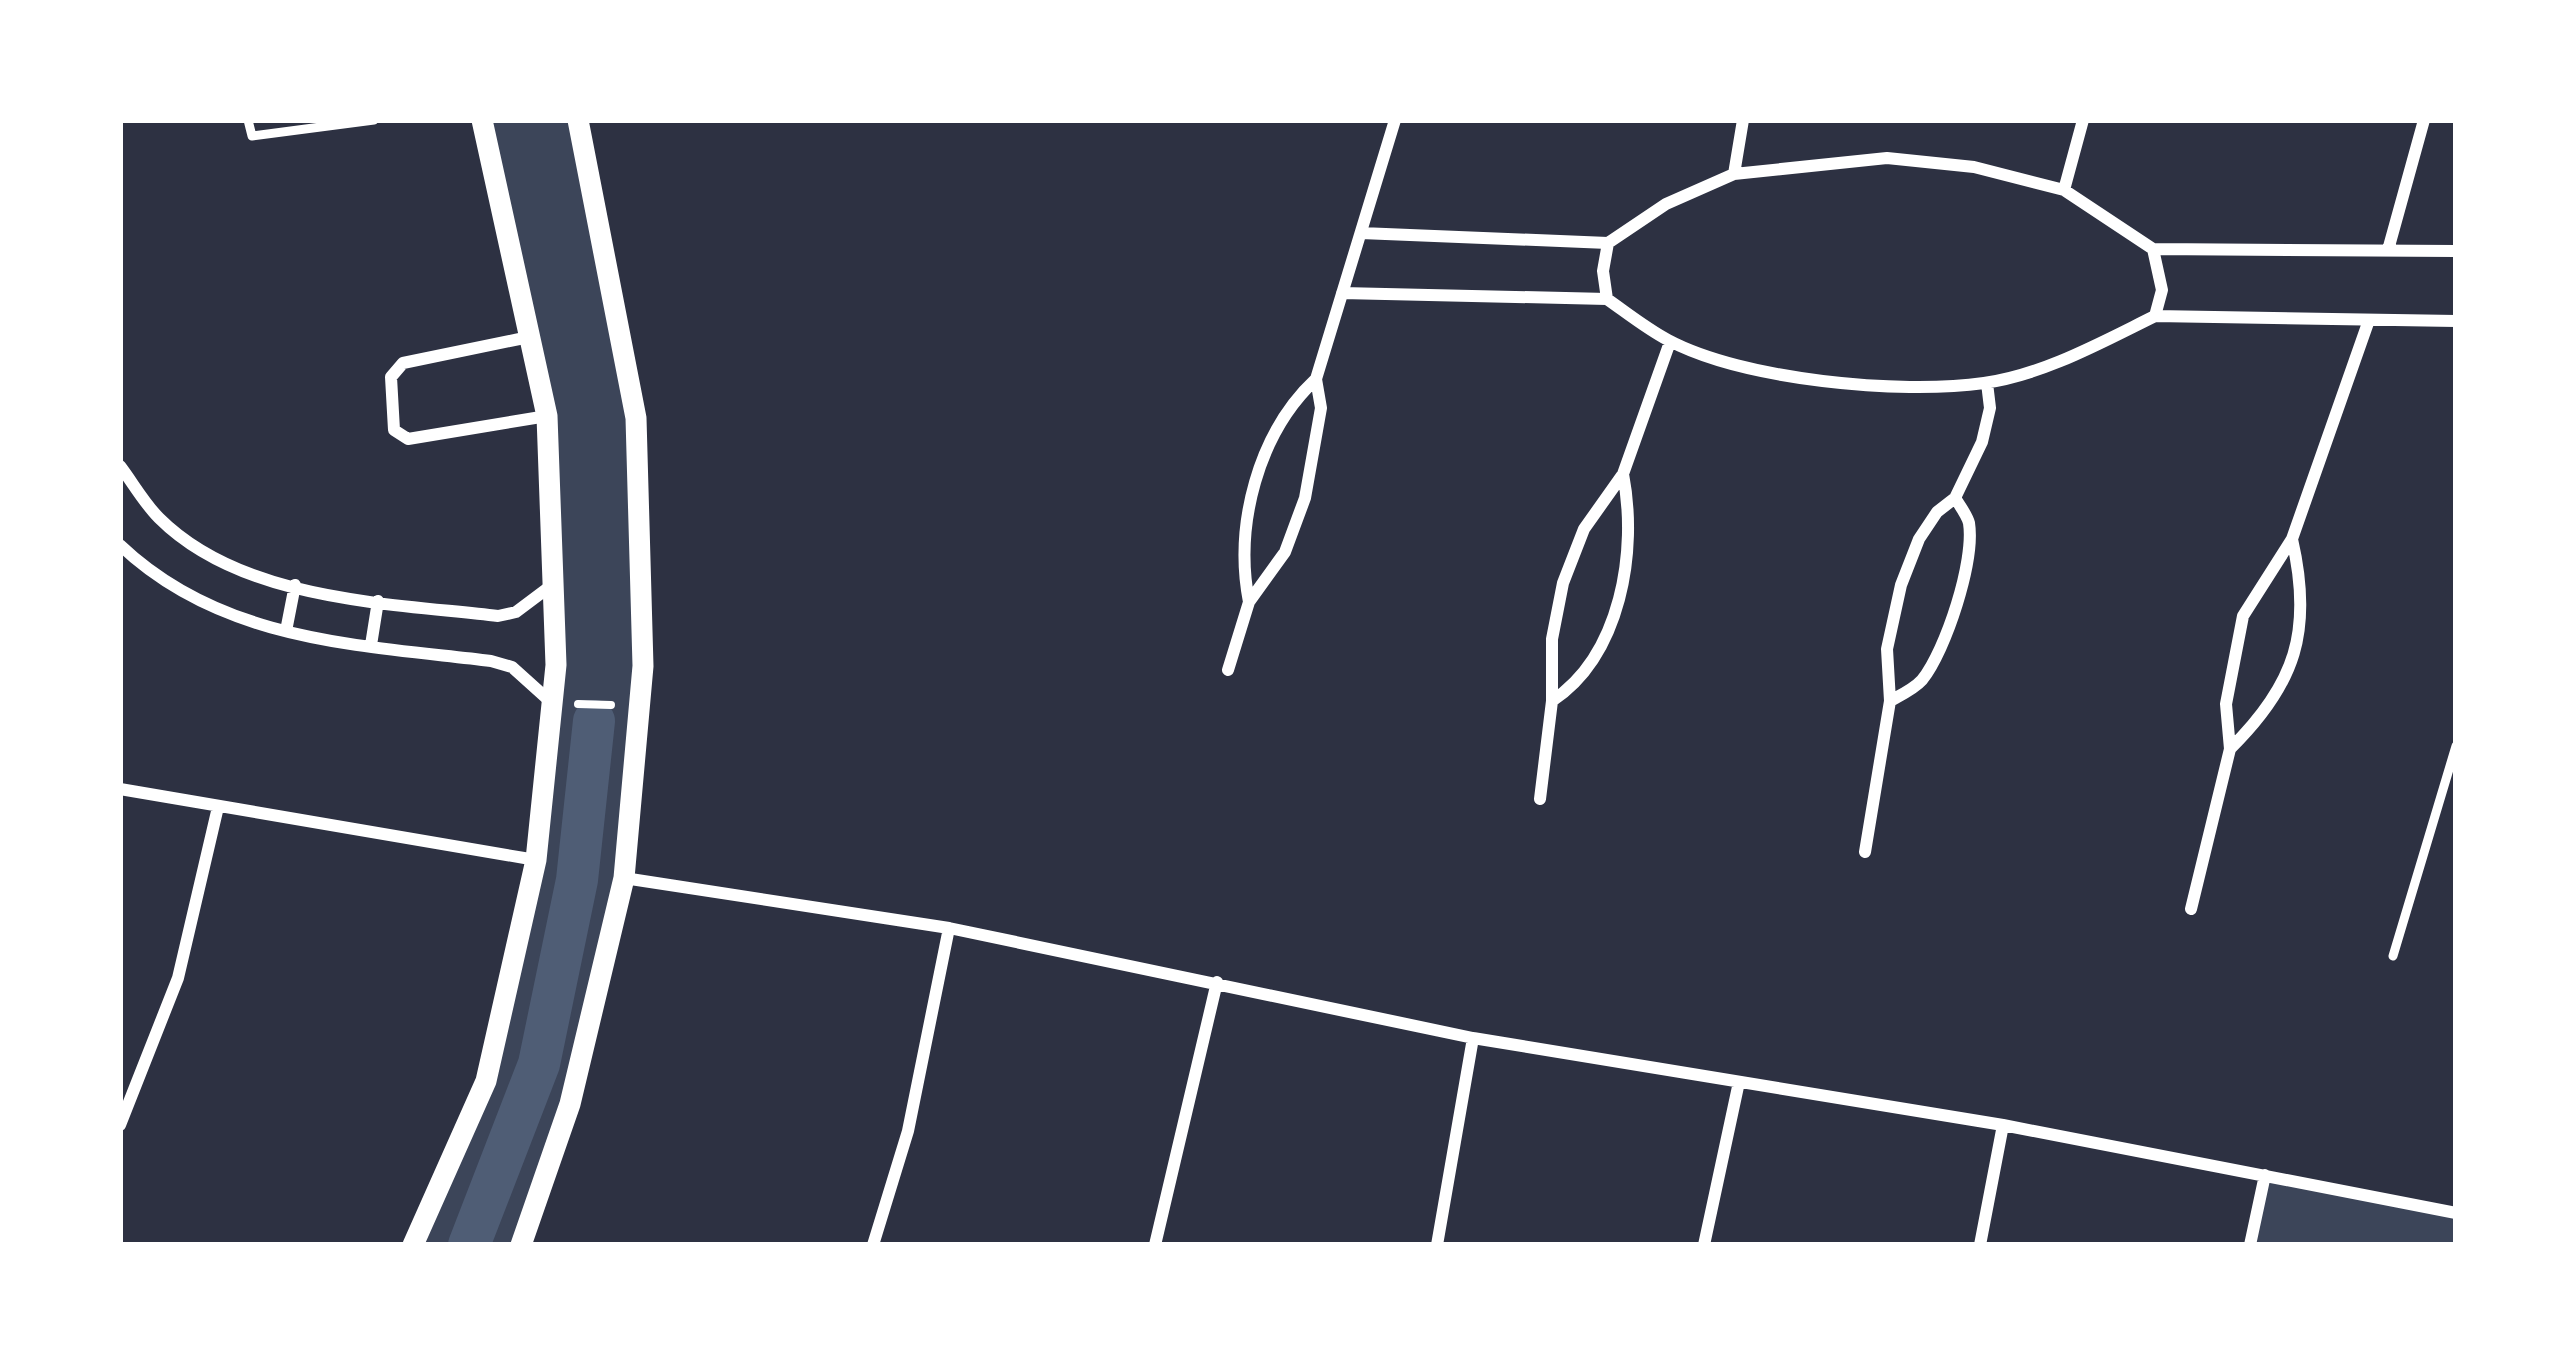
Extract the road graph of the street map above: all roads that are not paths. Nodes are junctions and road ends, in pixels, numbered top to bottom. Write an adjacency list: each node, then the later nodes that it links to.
1 (248, 120): 2 (lane)
2 (374, 120)
3 (482, 120): 21 (street)
4 (578, 120): 48 (street)
5 (1395, 120): 11 (street)
6 (1743, 120): 9 (street)
7 (2083, 120): 10 (street)
8 (2424, 120): 14 (street)
9 (1734, 174): 10 (street); 12 (street)
10 (2064, 190): 13 (street)
11 (1361, 233): 12 (street); 16 (street)
12 (1608, 243): 17 (street)
13 (2153, 250): 14 (street); 18 (street)
14 (2388, 250): 15 (street)
15 (2456, 250)
16 (1342, 293): 17 (street); 23 (street)
17 (1606, 299): 22 (street)
18 (2155, 316): 19 (street); 24 (street)
19 (2369, 320): 20 (street); 29 (street)
20 (2456, 321)
21 (530, 337): 25 (street); 25 (street)
22 (1670, 342): 24 (street); 27 (street)
23 (1316, 379): 34 (street); 34 (street)
24 (1987, 383): 28 (street)
25 (547, 416): 32 (street)
26 (120, 466): 31 (street)
27 (1623, 474): 38 (street); 38 (street)
28 (1955, 498): 39 (street); 39 (street)
29 (2292, 539): 42 (street); 42 (street)
30 (120, 545): 35 (street)
31 (295, 585): 33 (street); 35 (street)
32 (553, 585): 33 (street); 40 (street)
33 (378, 601): 36 (street)
34 (1249, 602): 37 (street)
35 (286, 632): 36 (street)
36 (371, 645): 40 (street)
37 (1228, 670)
38 (1552, 701): 44 (street)
39 (1890, 701): 46 (street)
40 (552, 703): 47 (street)
41 (2456, 746): 51 (lane)
42 (2230, 749): 49 (street)
43 (120, 789): 45 (street)
44 (1540, 800)
45 (218, 807): 47 (street); 55 (street)
46 (1865, 852)
47 (536, 860): 59 (street)
48 (624, 878): 50 (street); 60 (street)
49 (2191, 909)
50 (949, 928): 52 (street); 61 (street)
51 (2393, 956)
52 (1217, 982): 53 (street); 62 (street)
53 (1473, 1038): 54 (street); 63 (street)
54 (1739, 1082): 56 (street); 64 (street)
55 (120, 1125)
56 (2003, 1125): 57 (street); 65 (street)
57 (2265, 1175): 58 (street); 66 (street)
58 (2456, 1213)
59 (412, 1245)
60 (521, 1245)
61 (873, 1245)
62 (1155, 1245)
63 (1437, 1245)
64 (1704, 1245)
65 (1980, 1245)
66 (2250, 1245)

